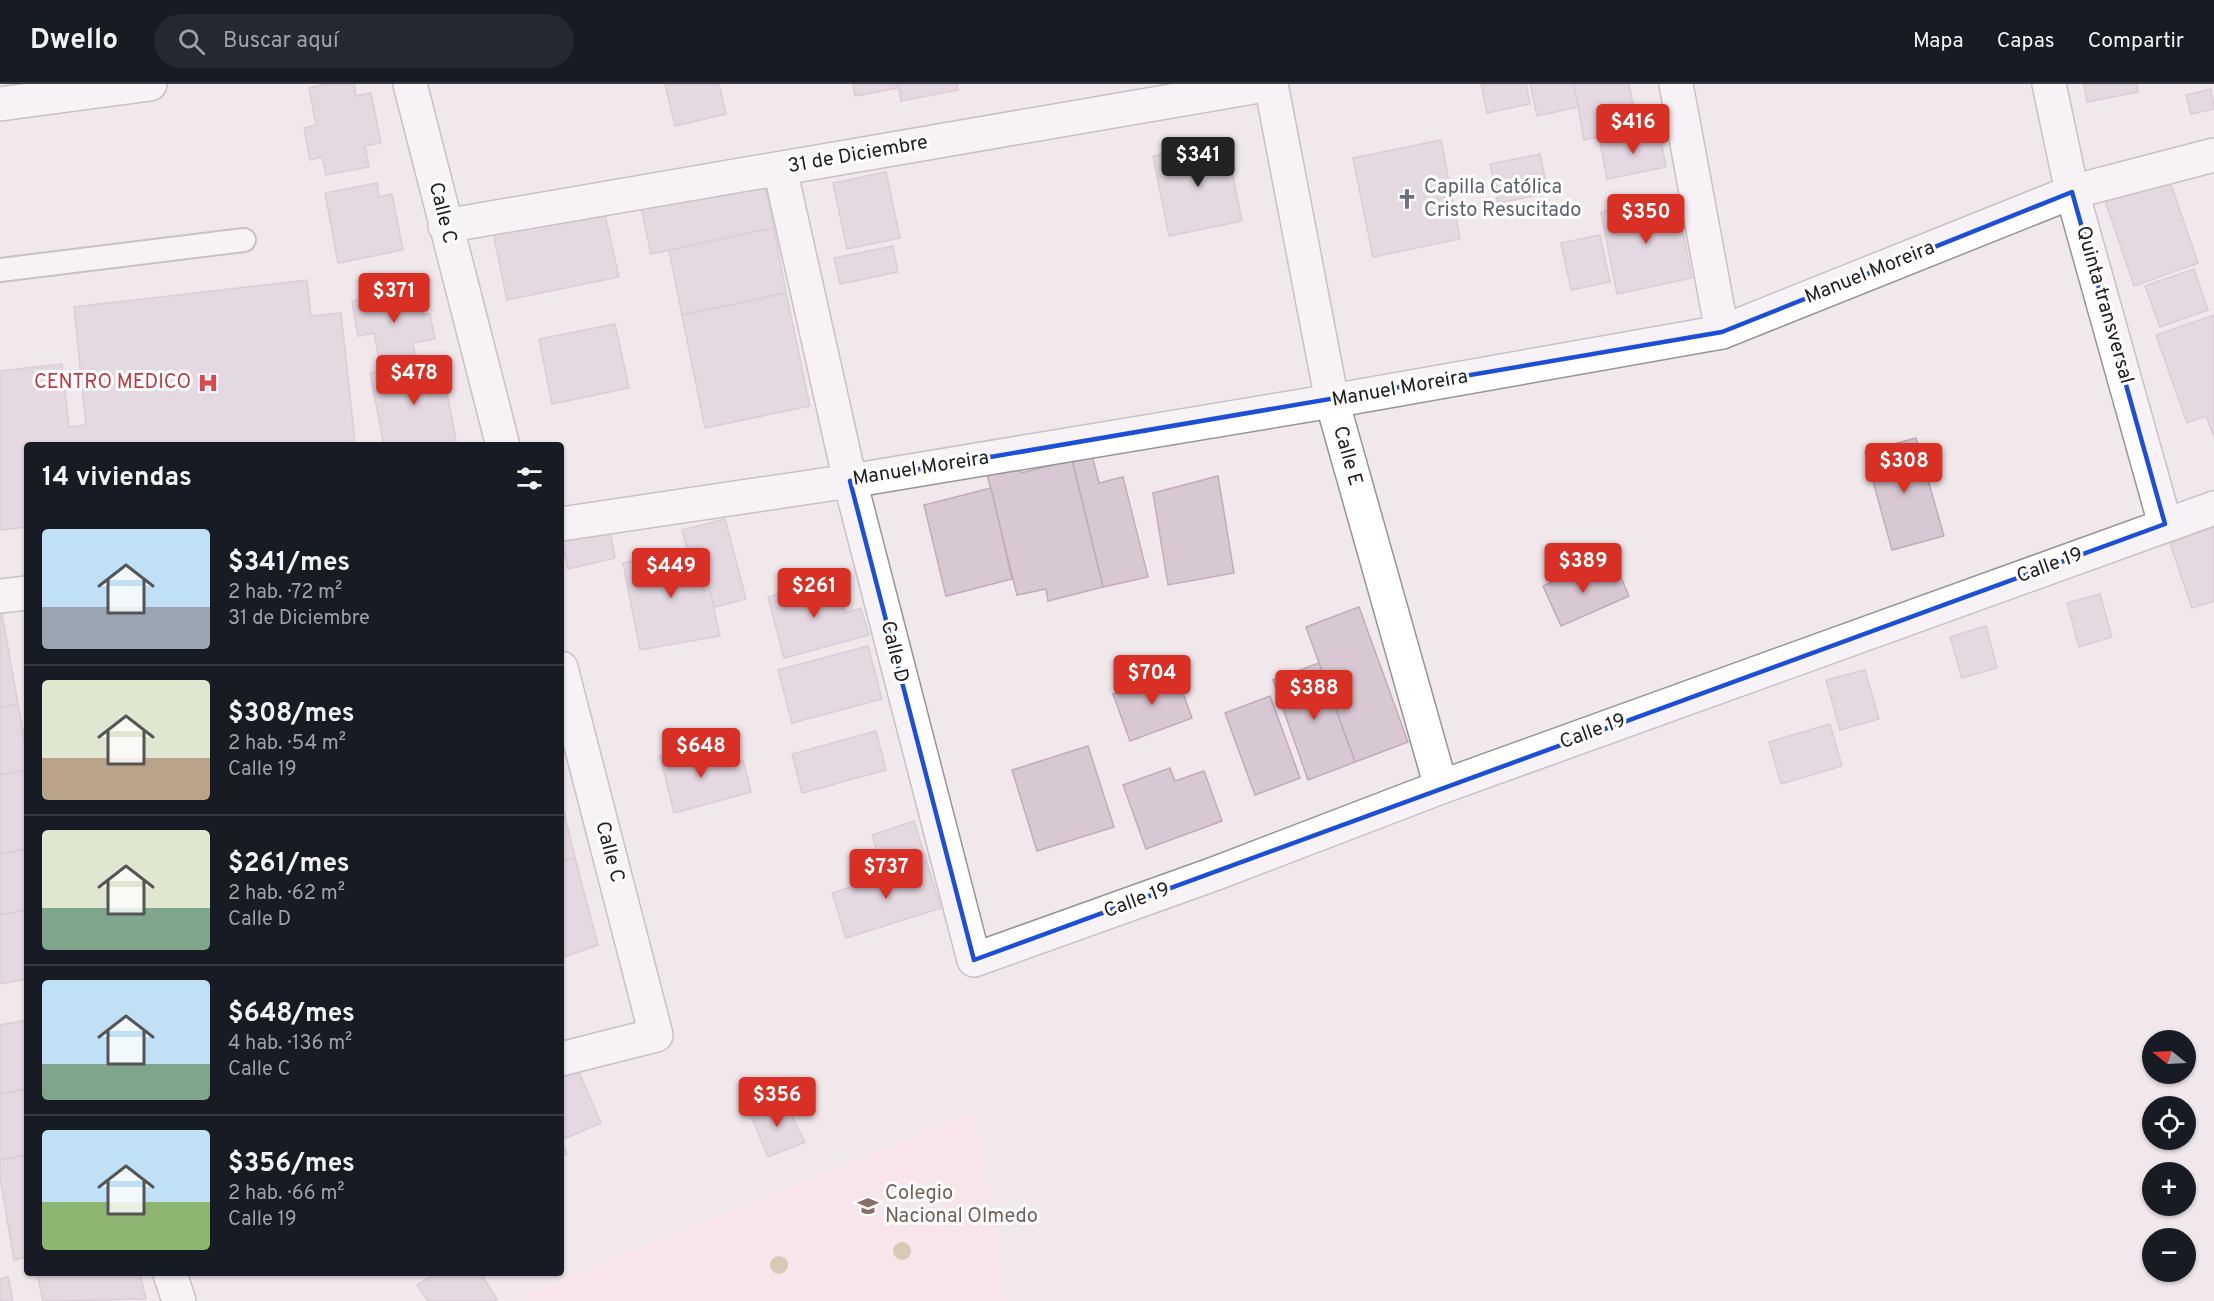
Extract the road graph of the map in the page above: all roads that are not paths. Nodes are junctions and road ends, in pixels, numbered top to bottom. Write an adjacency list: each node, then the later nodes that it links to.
1 (150, 84): 6 (street)
2 (410, 84): 10 (street, Calle C)
3 (1270, 84): 8 (street, 31 de Diciembre); 14 (street, Calle E)
4 (1676, 84): 13 (street)
5 (2049, 84): 9 (street, Quinta transversal)
6 (0, 104)
7 (2214, 155): 9 (street, Manuel Moreira)
8 (780, 169): 10 (street, 31 de Diciembre); 16 (street, Calle D)
9 (2072, 192): 13 (street, Manuel Moreira); 19 (street, Quinta transversal)
10 (445, 226): 15 (street, Calle C)
11 (244, 240): 12 (lane)
12 (0, 270)
13 (1722, 332): 14 (street, Manuel Moreira)
14 (1332, 401): 16 (street, Manuel Moreira); 23 (street, Calle E)
15 (502, 442)
16 (850, 481): 18 (street, Manuel Moreira); 24 (street, Calle D)
17 (2214, 508): 19 (street, Calle 19)
18 (564, 524)
19 (2165, 524): 23 (street, Calle 19)
20 (24, 593): 21 (street)
21 (0, 596)
22 (564, 680): 25 (street, Calle C)
23 (1441, 787): 24 (street, Calle 19)
24 (974, 960)
25 (564, 1058)
26 (171, 1276): 27 (street)
27 (179, 1301)

